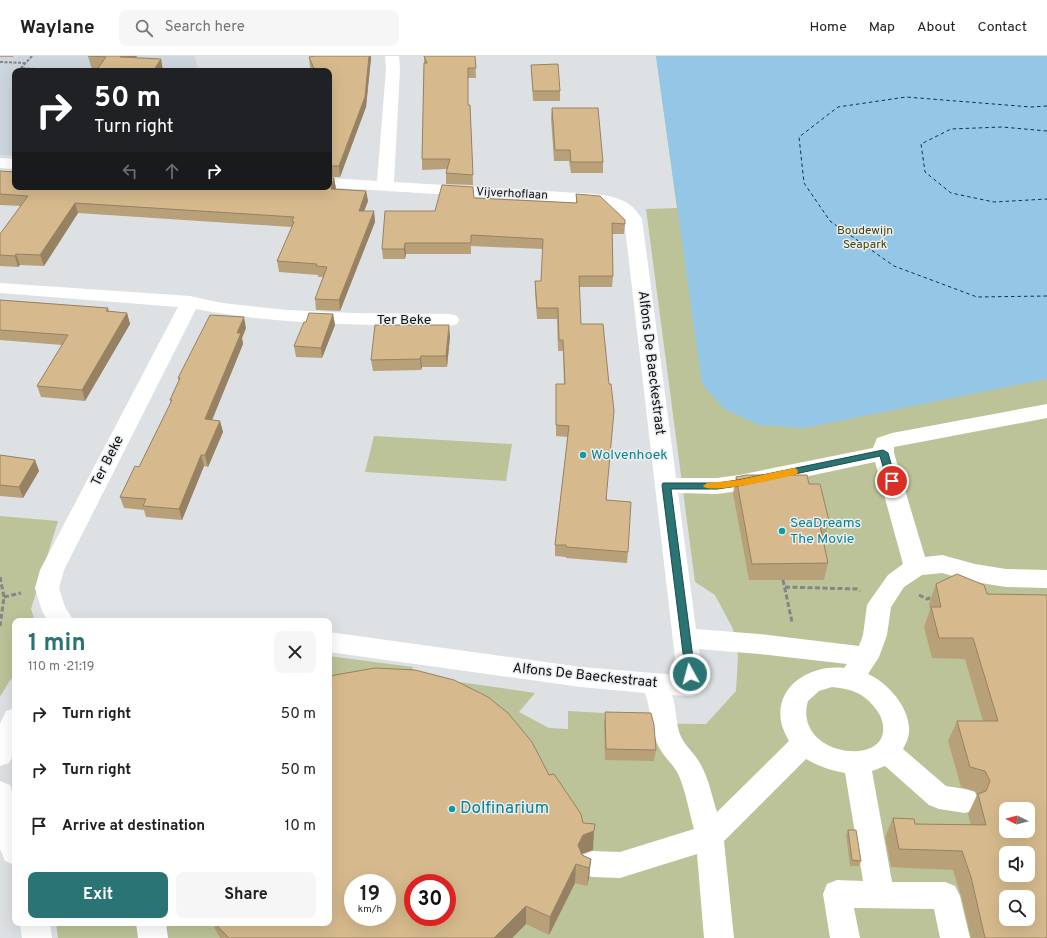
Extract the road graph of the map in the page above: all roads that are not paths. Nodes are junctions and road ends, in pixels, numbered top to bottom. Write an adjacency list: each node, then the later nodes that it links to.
1 (392, 56): 5 (street)
2 (0, 163): 3 (street)
3 (12, 164)
4 (332, 183): 5 (street, Vijverhoflaan)
5 (386, 186): 6 (street, Vijverhoflaan)
6 (622, 206): 12 (street, Alfons De Baeckestraat)
7 (0, 288): 8 (street, Ter Beke)
8 (190, 302): 9 (street, Ter Beke); 17 (street, Ter Beke)
9 (450, 320)
10 (1047, 411): 11 (street)
11 (883, 453): 12 (street); 13 (street)
12 (666, 485): 18 (street, Alfons De Baeckestraat)
13 (916, 567): 14 (street); 20 (street)
14 (1006, 578): 15 (street); 16 (street)
15 (1047, 579)
16 (1020, 600)
17 (60, 618)
18 (685, 638): 20 (street); 22 (street, Alfons De Baeckestraat)
19 (332, 642): 22 (street, Alfons De Baeckestraat)
20 (867, 657): 21 (street)
21 (850, 679): 24 (street); 25 (street)
22 (658, 693): 30 (street)
23 (12, 726): 26 (street)
24 (805, 743): 27 (street); 30 (street)
25 (887, 751): 27 (street); 29 (street)
26 (0, 755)
27 (857, 764): 33 (street)
28 (0, 793): 31 (street)
29 (965, 801)
30 (710, 837): 32 (street); 38 (street)
31 (12, 844)
32 (592, 864)
33 (880, 894): 39 (street); 40 (street)
34 (35, 926): 36 (street)
35 (151, 926): 37 (street)
36 (37, 938)
37 (153, 938)
38 (719, 938)
39 (845, 938)
40 (955, 938)

